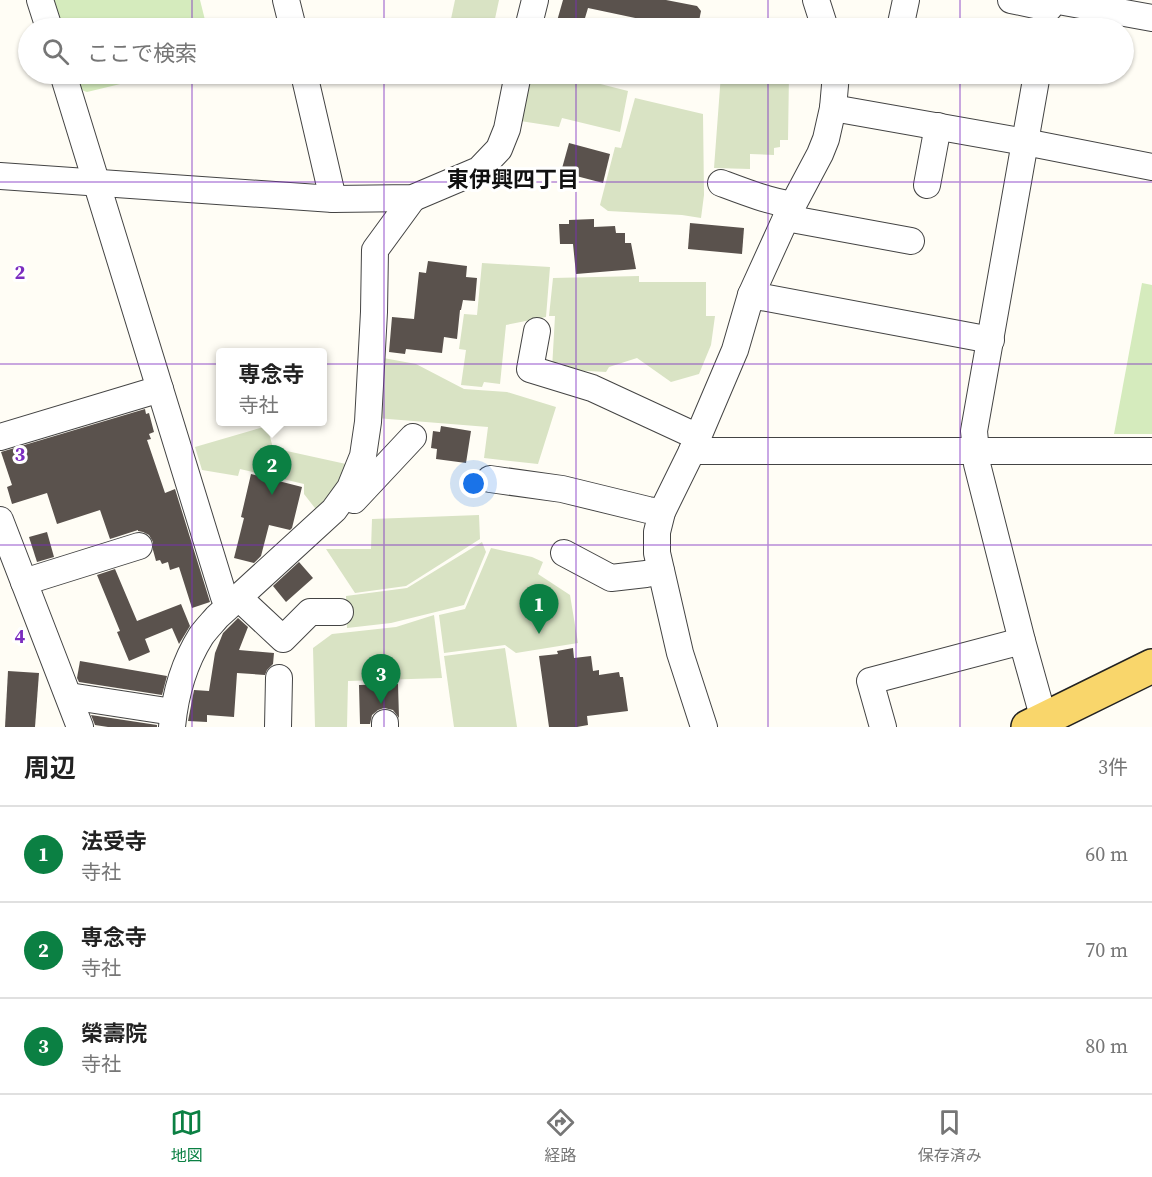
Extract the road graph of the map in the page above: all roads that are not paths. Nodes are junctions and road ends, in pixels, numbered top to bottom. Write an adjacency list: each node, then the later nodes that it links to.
1 (40, 0): 9 (street)
2 (286, 0): 10 (street)
3 (535, 0): 11 (street)
4 (816, 0): 12 (street)
5 (906, 0): 13 (street)
6 (1011, 0): 7 (street)
7 (1050, 9): 8 (street)
8 (1138, 10)
9 (46, 18)
10 (290, 18)
11 (530, 18)
12 (822, 18)
13 (902, 18)
14 (66, 84): 24 (street)
15 (306, 84): 28 (street)
16 (516, 84): 27 (street)
17 (835, 84): 19 (street)
18 (1035, 84): 21 (street)
19 (833, 108): 20 (street); 29 (street)
20 (938, 126): 21 (street); 26 (street)
21 (1025, 142): 22 (street); 33 (street)
22 (1152, 167)
23 (0, 176): 24 (street)
24 (96, 182): 28 (street); 34 (street)
25 (721, 183): 29 (street)
26 (927, 185)
27 (413, 198): 28 (street); 41 (street)
28 (333, 199)
29 (790, 212): 30 (street); 31 (street)
30 (911, 241)
31 (751, 295): 33 (street); 37 (street)
32 (537, 331): 37 (street)
33 (991, 340): 38 (street)
34 (160, 389): 35 (street); 48 (street)
35 (0, 437)
36 (413, 438): 41 (street)
37 (695, 444): 38 (street); 42 (street)
38 (975, 451): 39 (street); 50 (street)
39 (1152, 451)
40 (490, 479): 42 (street)
41 (344, 497): 48 (street)
42 (662, 512): 46 (street)
43 (0, 520): 47 (street)
44 (139, 546): 47 (street)
45 (564, 553): 46 (street)
46 (661, 571): 56 (street)
47 (24, 582): 53 (street)
48 (231, 600): 49 (street); 54 (street)
49 (340, 612)
50 (1022, 641): 55 (street); 59 (street)
51 (1152, 666): 55 (main road)
52 (279, 678): 58 (street)
53 (69, 696): 54 (street); 57 (street)
54 (172, 720)
55 (1039, 724)
56 (702, 726)
57 (80, 727)
58 (278, 727)
59 (883, 727)

